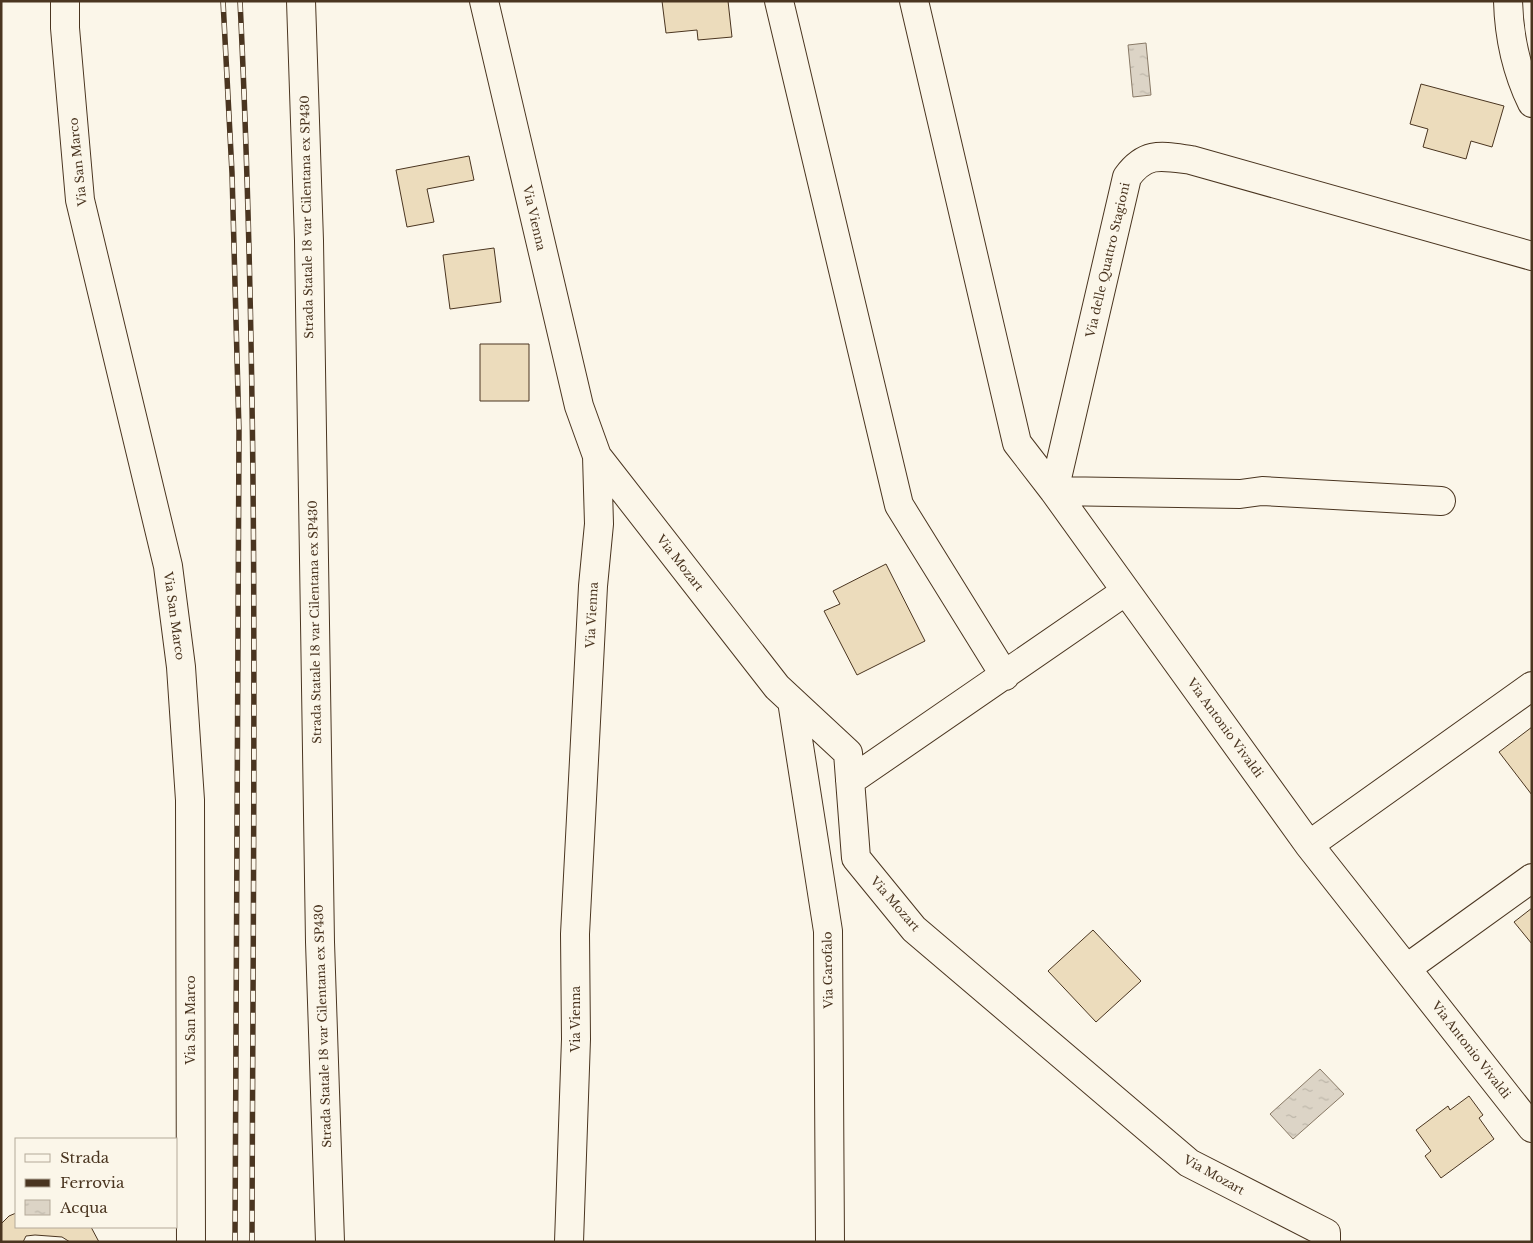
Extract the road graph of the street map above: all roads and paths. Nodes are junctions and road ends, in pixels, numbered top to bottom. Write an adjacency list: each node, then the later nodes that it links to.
1 (64, 1): 21 (main road, Via San Marco)
2 (301, 1): 22 (main road, Strada Statale 18 var Cilentana ex SP430)
3 (484, 1): 9 (main road, Via Vienna)
4 (780, 1): 13 (main road)
5 (914, 1): 10 (main road)
6 (1508, 1): 7 (main road)
7 (1532, 103)
8 (1532, 256): 10 (main road, Via delle Quattro Stagioni)
9 (597, 456): 15 (main road, Via Mozart); 23 (main road, Via Vienna)
10 (1054, 490): 11 (main road); 12 (main road)
11 (1441, 501)
12 (1126, 591): 13 (main road); 17 (main road, Via Antonio Vivaldi)
13 (1005, 676): 16 (main road)
14 (1532, 686): 17 (main road)
15 (792, 701): 16 (main road, Via Mozart); 24 (main road, Via Garofalo)
16 (850, 780): 25 (main road, Via Mozart)
17 (1309, 844): 19 (main road, Via Antonio Vivaldi)
18 (1532, 878): 19 (main road)
19 (1407, 968): 20 (main road, Via Antonio Vivaldi)
20 (1532, 1128)
21 (191, 1242)
22 (330, 1242)
23 (569, 1242)
24 (830, 1242)
25 (1326, 1242)

